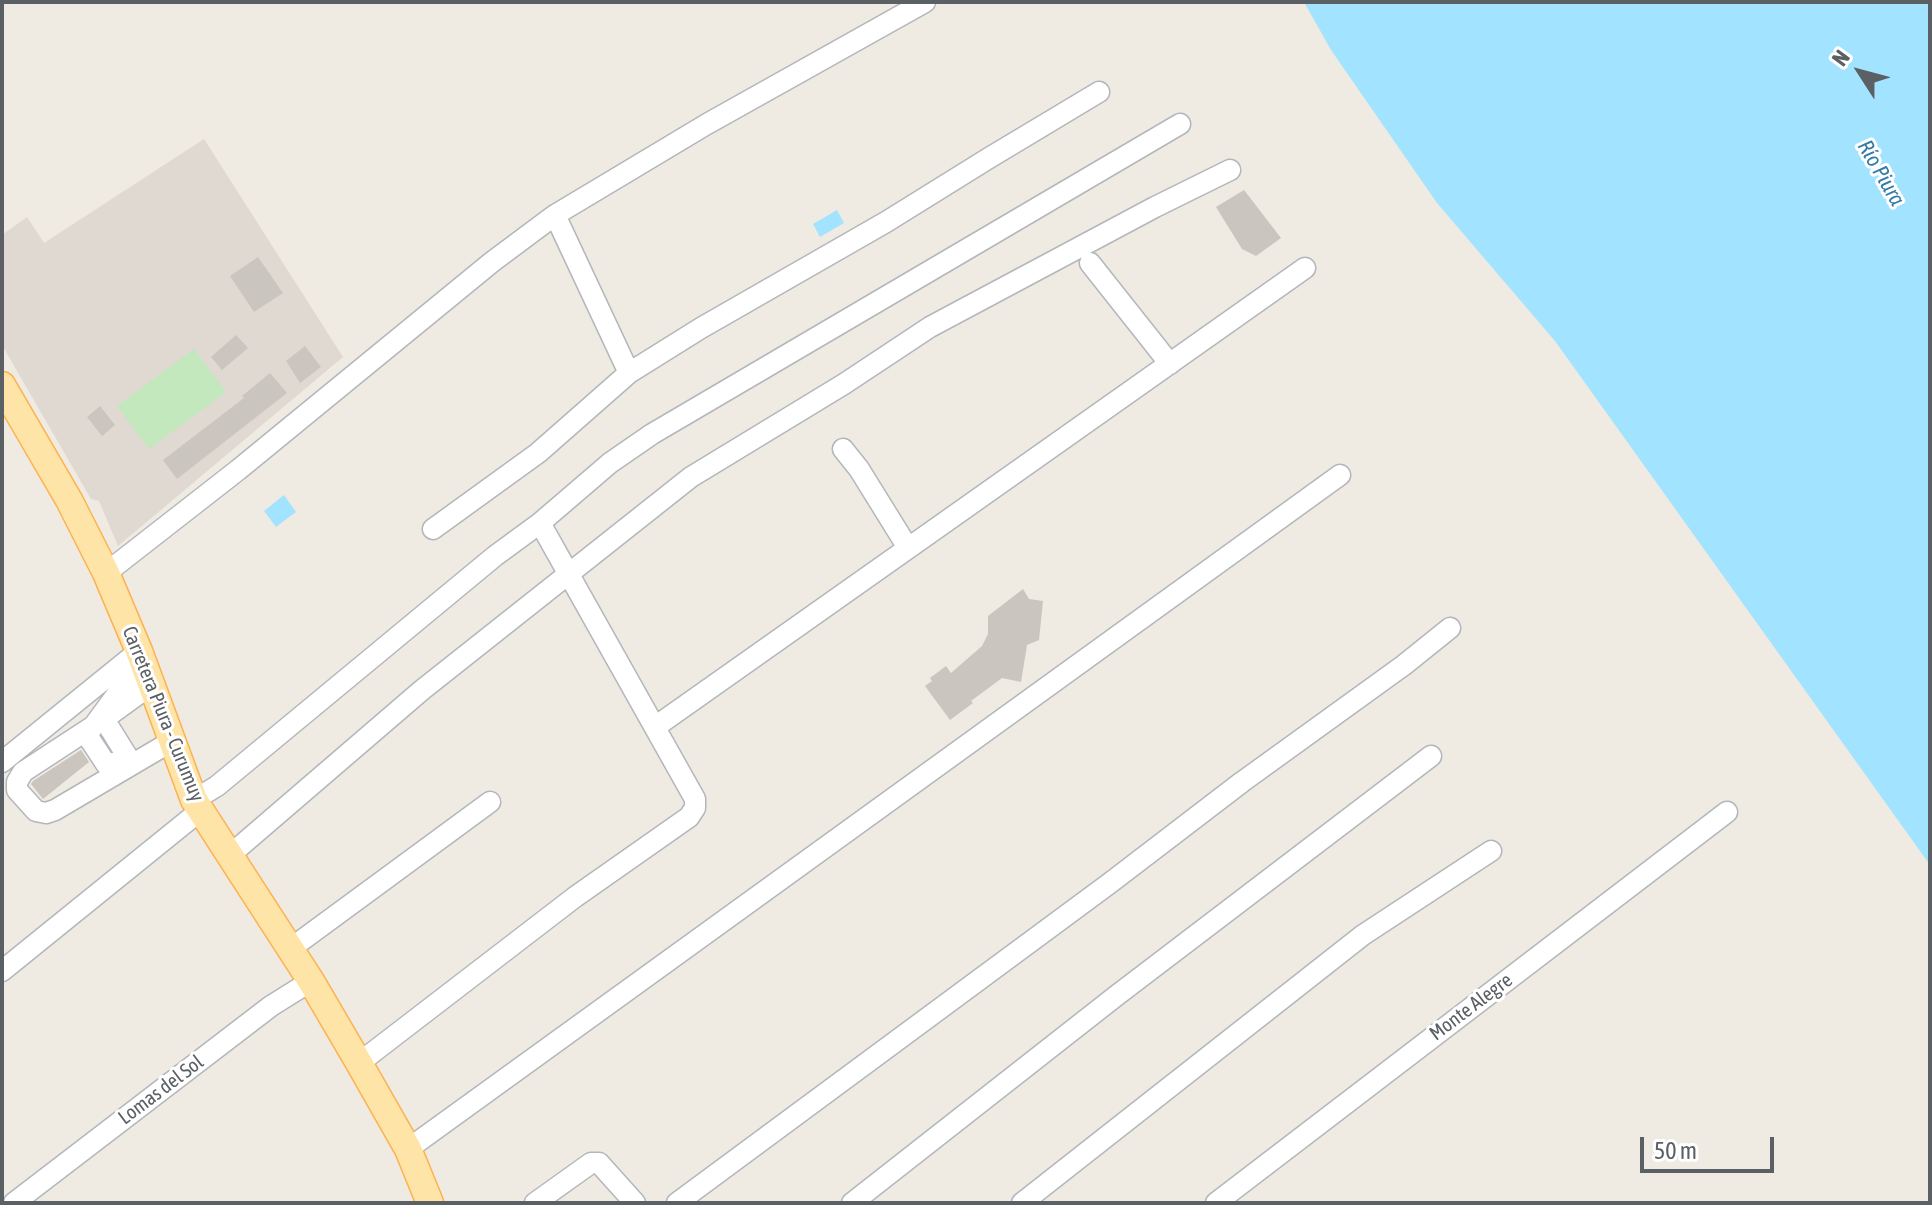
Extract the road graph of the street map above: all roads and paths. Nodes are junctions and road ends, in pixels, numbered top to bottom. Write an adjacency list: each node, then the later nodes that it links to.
1 (925, 2): 5 (street)
2 (1099, 92): 9 (street)
3 (1180, 124): 13 (street)
4 (1230, 170): 17 (street)
5 (555, 215): 9 (street); 16 (street)
6 (1090, 263): 8 (street)
7 (1305, 268): 8 (street)
8 (1170, 364): 15 (street)
9 (629, 373): 14 (street)
10 (2, 385): 16 (main road, Carretera Piura - Curumuy)
11 (843, 449): 15 (street)
12 (1340, 475): 36 (street)
13 (540, 523): 17 (street); 28 (street)
14 (433, 529)
15 (908, 548): 22 (street)
16 (106, 573): 19 (main road, Carretera Piura - Curumuy)
17 (569, 574): 22 (street); 31 (street)
18 (1450, 628): 41 (street)
19 (140, 656): 20 (main road, Carretera Piura - Curumuy); 21 (street); 25 (street)
20 (151, 685): 21 (street); 23 (main road, Carretera Piura - Curumuy)
21 (99, 722): 26 (street); 26 (street)
22 (655, 727): 35 (street)
23 (175, 748): 26 (street); 28 (main road, Carretera Piura - Curumuy)
24 (1431, 756): 42 (street)
25 (2, 762)
26 (134, 762)
27 (490, 802): 32 (street)
28 (198, 805): 31 (main road, Carretera Piura - Curumuy); 33 (street)
29 (1727, 812): 44 (street, Monte Alegre)
30 (1491, 851): 43 (street)
31 (230, 855): 32 (main road, Carretera Piura - Curumuy)
32 (290, 949): 34 (main road, Carretera Piura - Curumuy)
33 (2, 971)
34 (311, 981): 35 (main road, Carretera Piura - Curumuy); 37 (street, Lomas del Sol)
35 (359, 1063): 36 (main road, Carretera Piura - Curumuy)
36 (408, 1149): 38 (main road, Carretera Piura - Curumuy)
37 (14, 1203)
38 (430, 1203)
39 (535, 1203): 40 (street)
40 (635, 1203)
41 (677, 1203)
42 (852, 1203)
43 (1022, 1203)
44 (1216, 1203)

